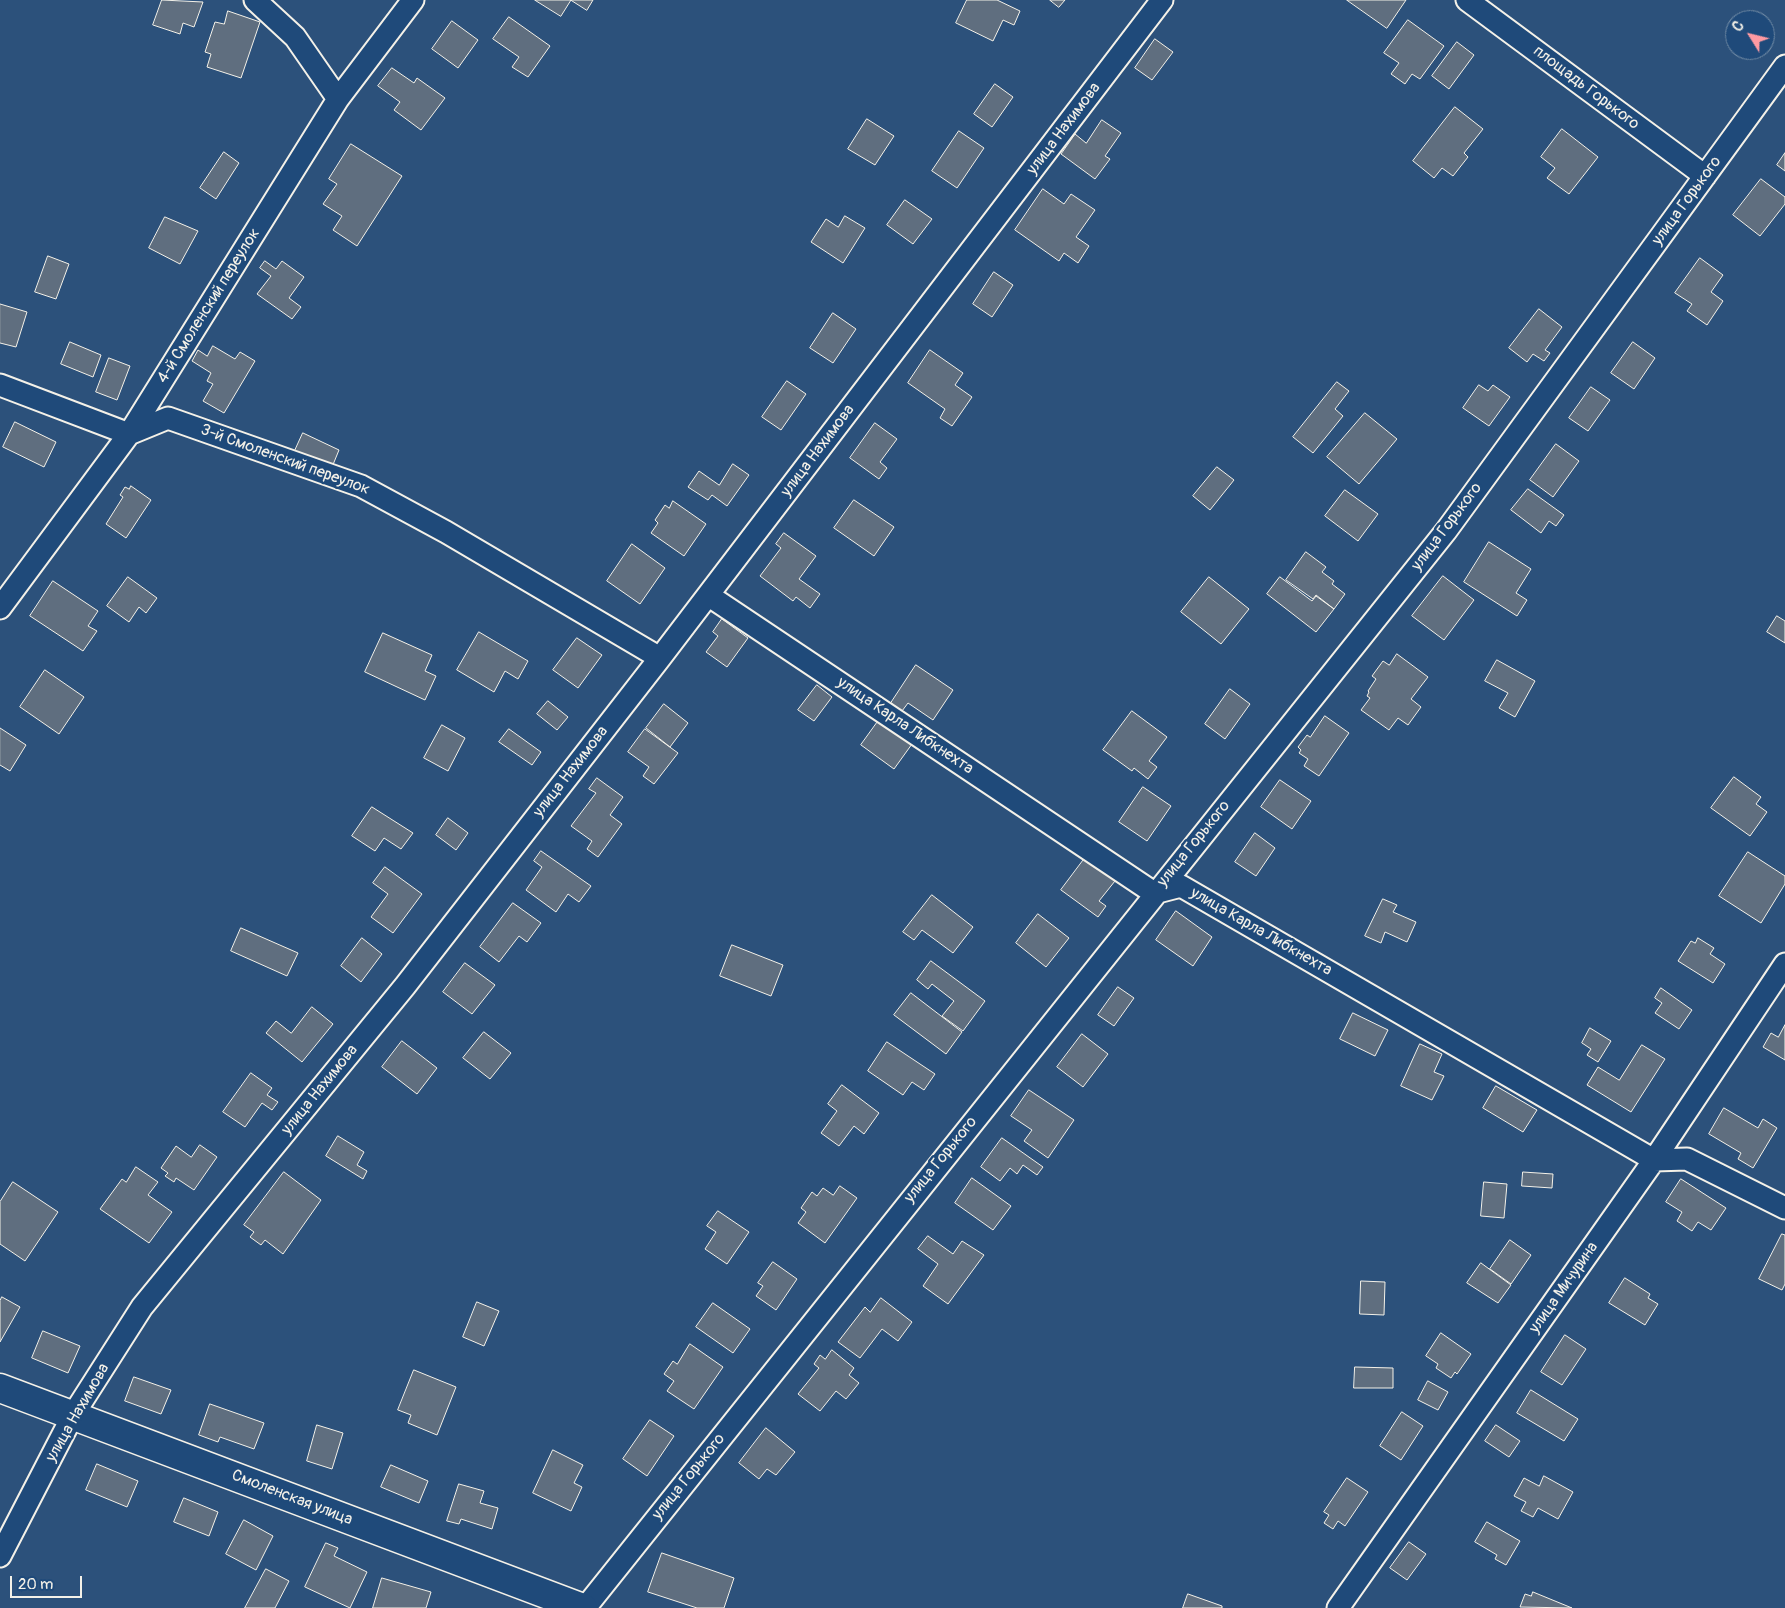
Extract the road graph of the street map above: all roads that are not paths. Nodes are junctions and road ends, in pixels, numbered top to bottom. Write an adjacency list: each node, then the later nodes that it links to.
1 (255, 0): 6 (street)
2 (413, 0): 6 (street, 4-й Смоленский переулок)
3 (1162, 0): 10 (street, улица Нахимова)
4 (1467, 0): 7 (street, площадь Горького)
5 (1785, 66): 7 (street, улица Горького)
6 (338, 99): 9 (street, 4-й Смоленский переулок)
7 (1705, 176): 13 (street, улица Горького)
8 (0, 385): 9 (street)
9 (129, 434): 11 (street, 4-й Смоленский переулок); 12 (street, 3-й Смоленский переулок)
10 (708, 594): 12 (street, улица Нахимова); 13 (street, улица Карла Либкнехта)
11 (0, 608)
12 (660, 658): 18 (street, улица Нахимова)
13 (1154, 893): 15 (street, улица Карла Либкнехта); 20 (street, улица Горького)
14 (1785, 964): 15 (street, улица Мичурина)
15 (1654, 1160): 16 (street); 21 (street, улица Мичурина)
16 (1785, 1208)
17 (0, 1388): 18 (street, Смоленская улица)
18 (73, 1415): 19 (street, улица Нахимова); 20 (street, Смоленская улица)
19 (0, 1556)
20 (584, 1608)
21 (1338, 1608)

